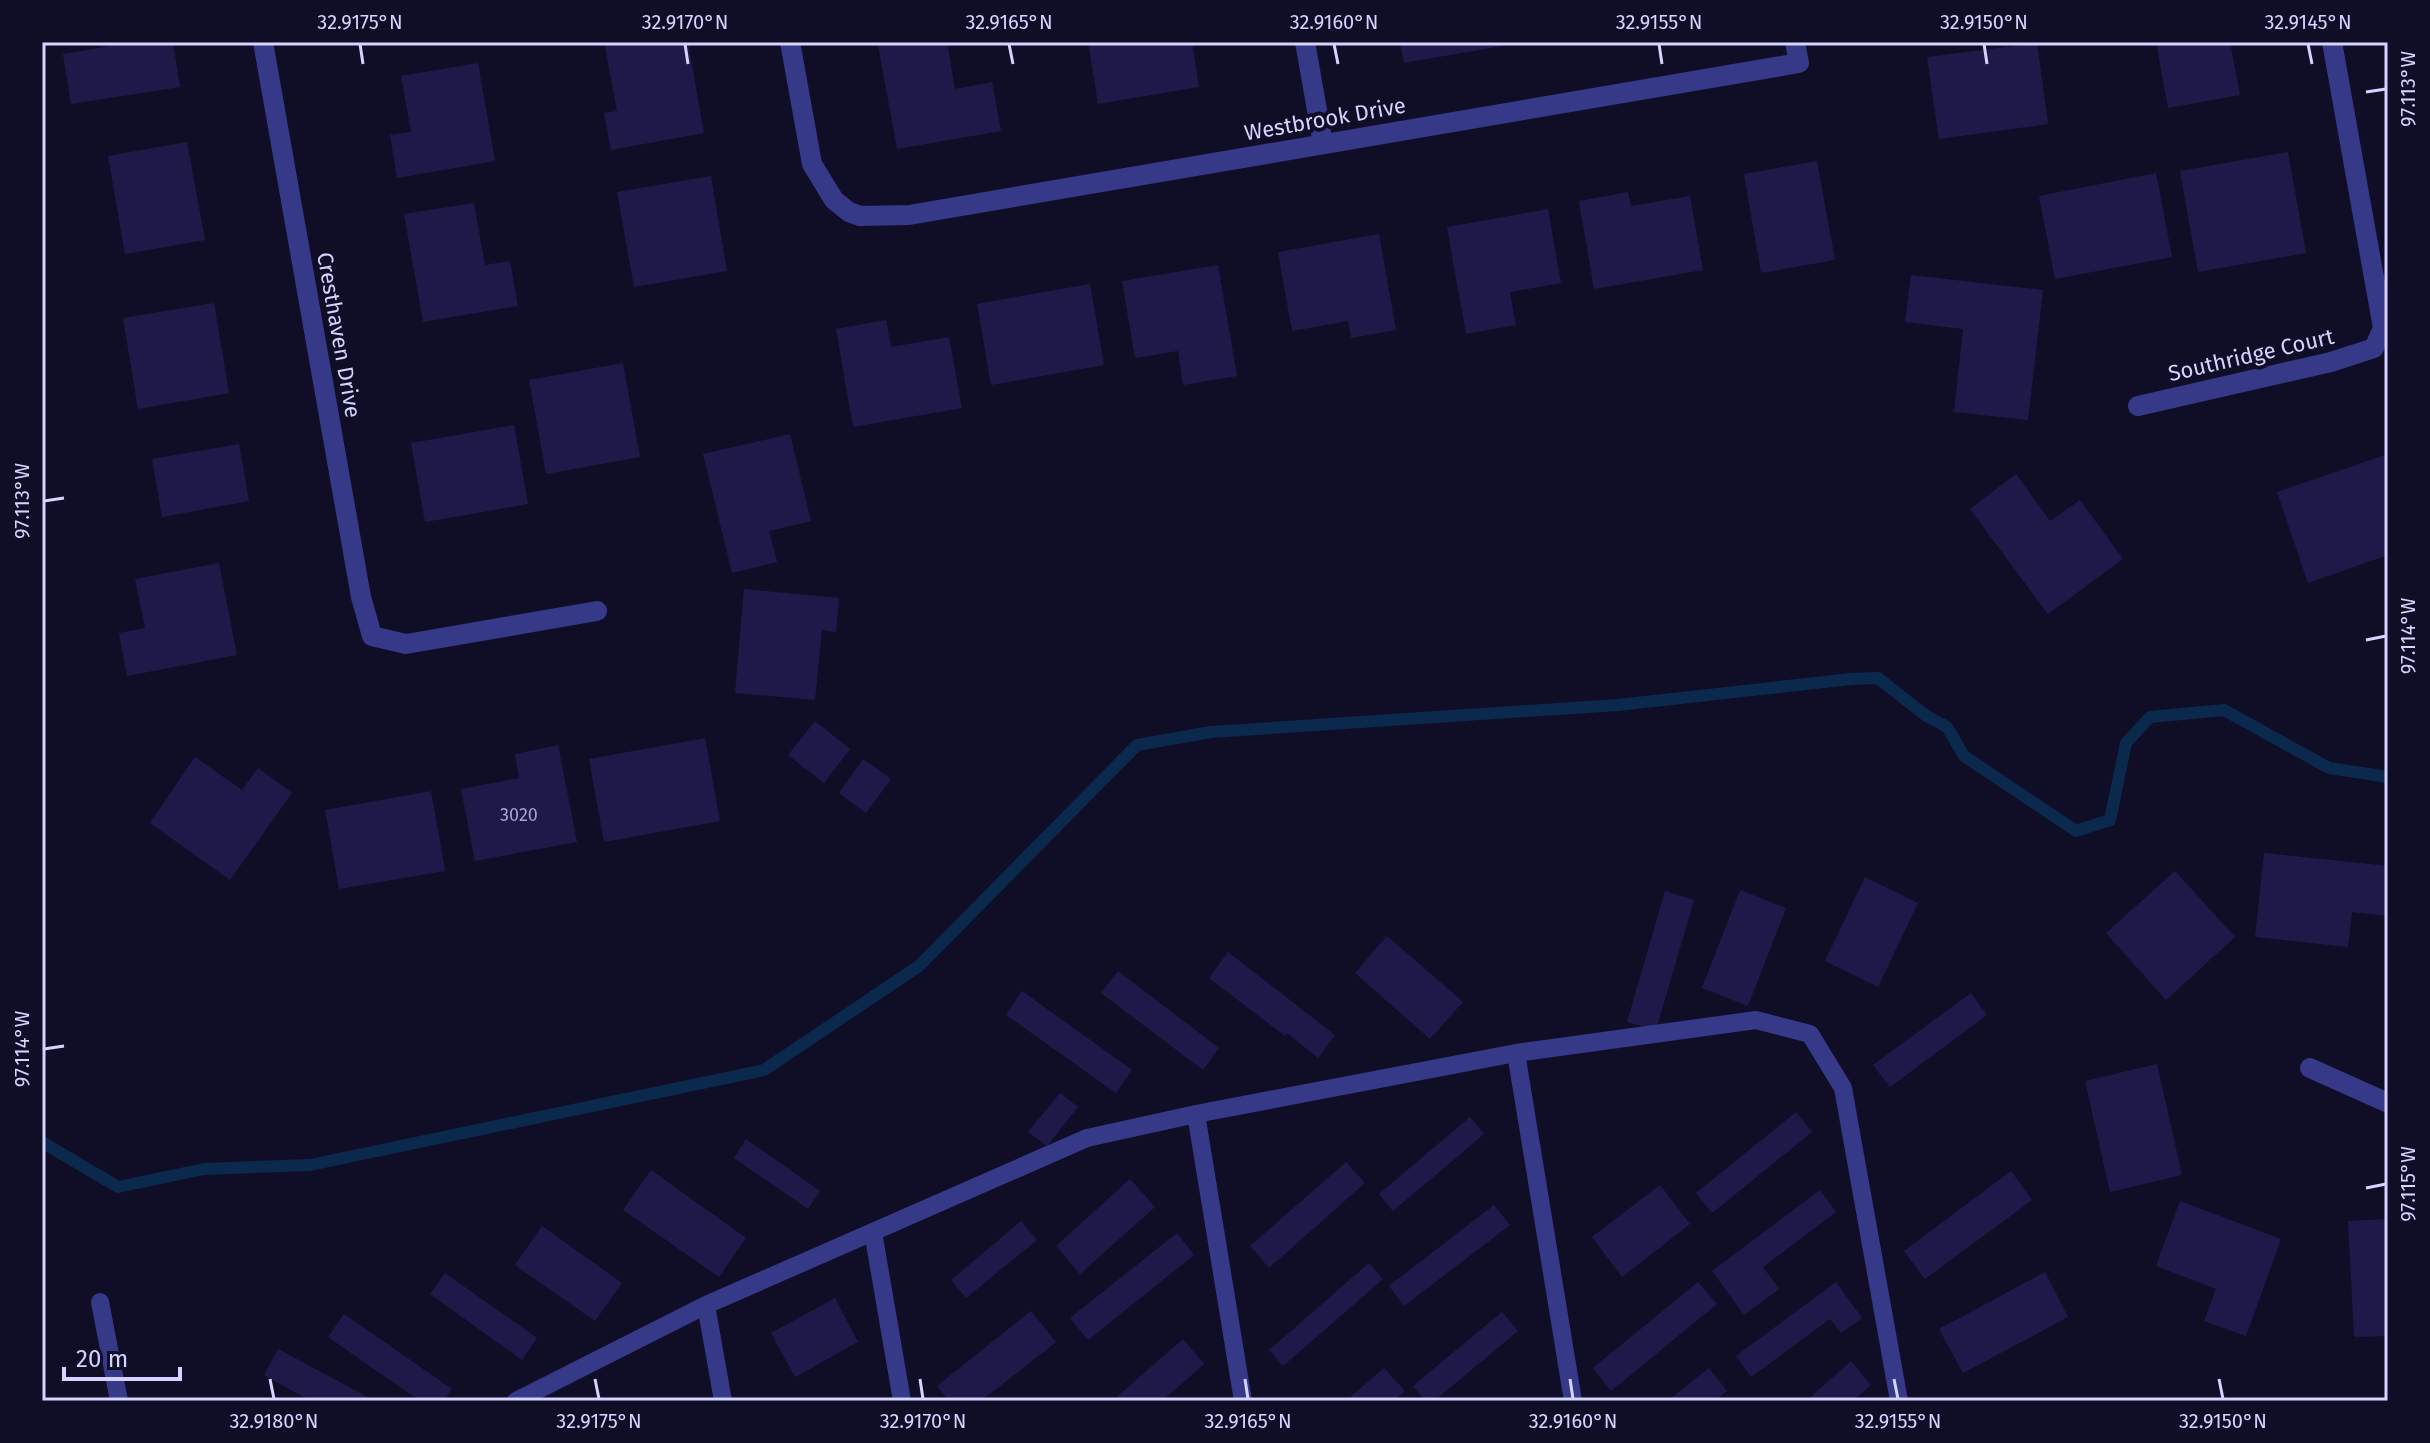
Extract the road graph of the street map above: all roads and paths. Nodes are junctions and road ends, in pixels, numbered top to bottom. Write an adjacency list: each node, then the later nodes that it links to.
1 (263, 42): 8 (street, Cresthaven Drive)
2 (790, 42): 6 (street, Westbrook Drive)
3 (1305, 42): 6 (street)
4 (1795, 42): 6 (street, Westbrook Drive)
5 (2332, 42): 7 (street, Southridge Court)
6 (1323, 144)
7 (2138, 406)
8 (597, 611)
9 (1516, 1053): 12 (lane); 21 (lane); 22 (lane)
10 (2310, 1068): 11 (street)
11 (2388, 1103)
12 (1196, 1114): 13 (lane); 20 (lane)
13 (873, 1232): 15 (lane); 19 (lane)
14 (100, 1302): 16 (lane)
15 (706, 1305): 17 (lane); 18 (lane)
16 (119, 1401)
17 (516, 1401)
18 (723, 1401)
19 (902, 1401)
20 (1243, 1401)
21 (1573, 1401)
22 (1899, 1401)

